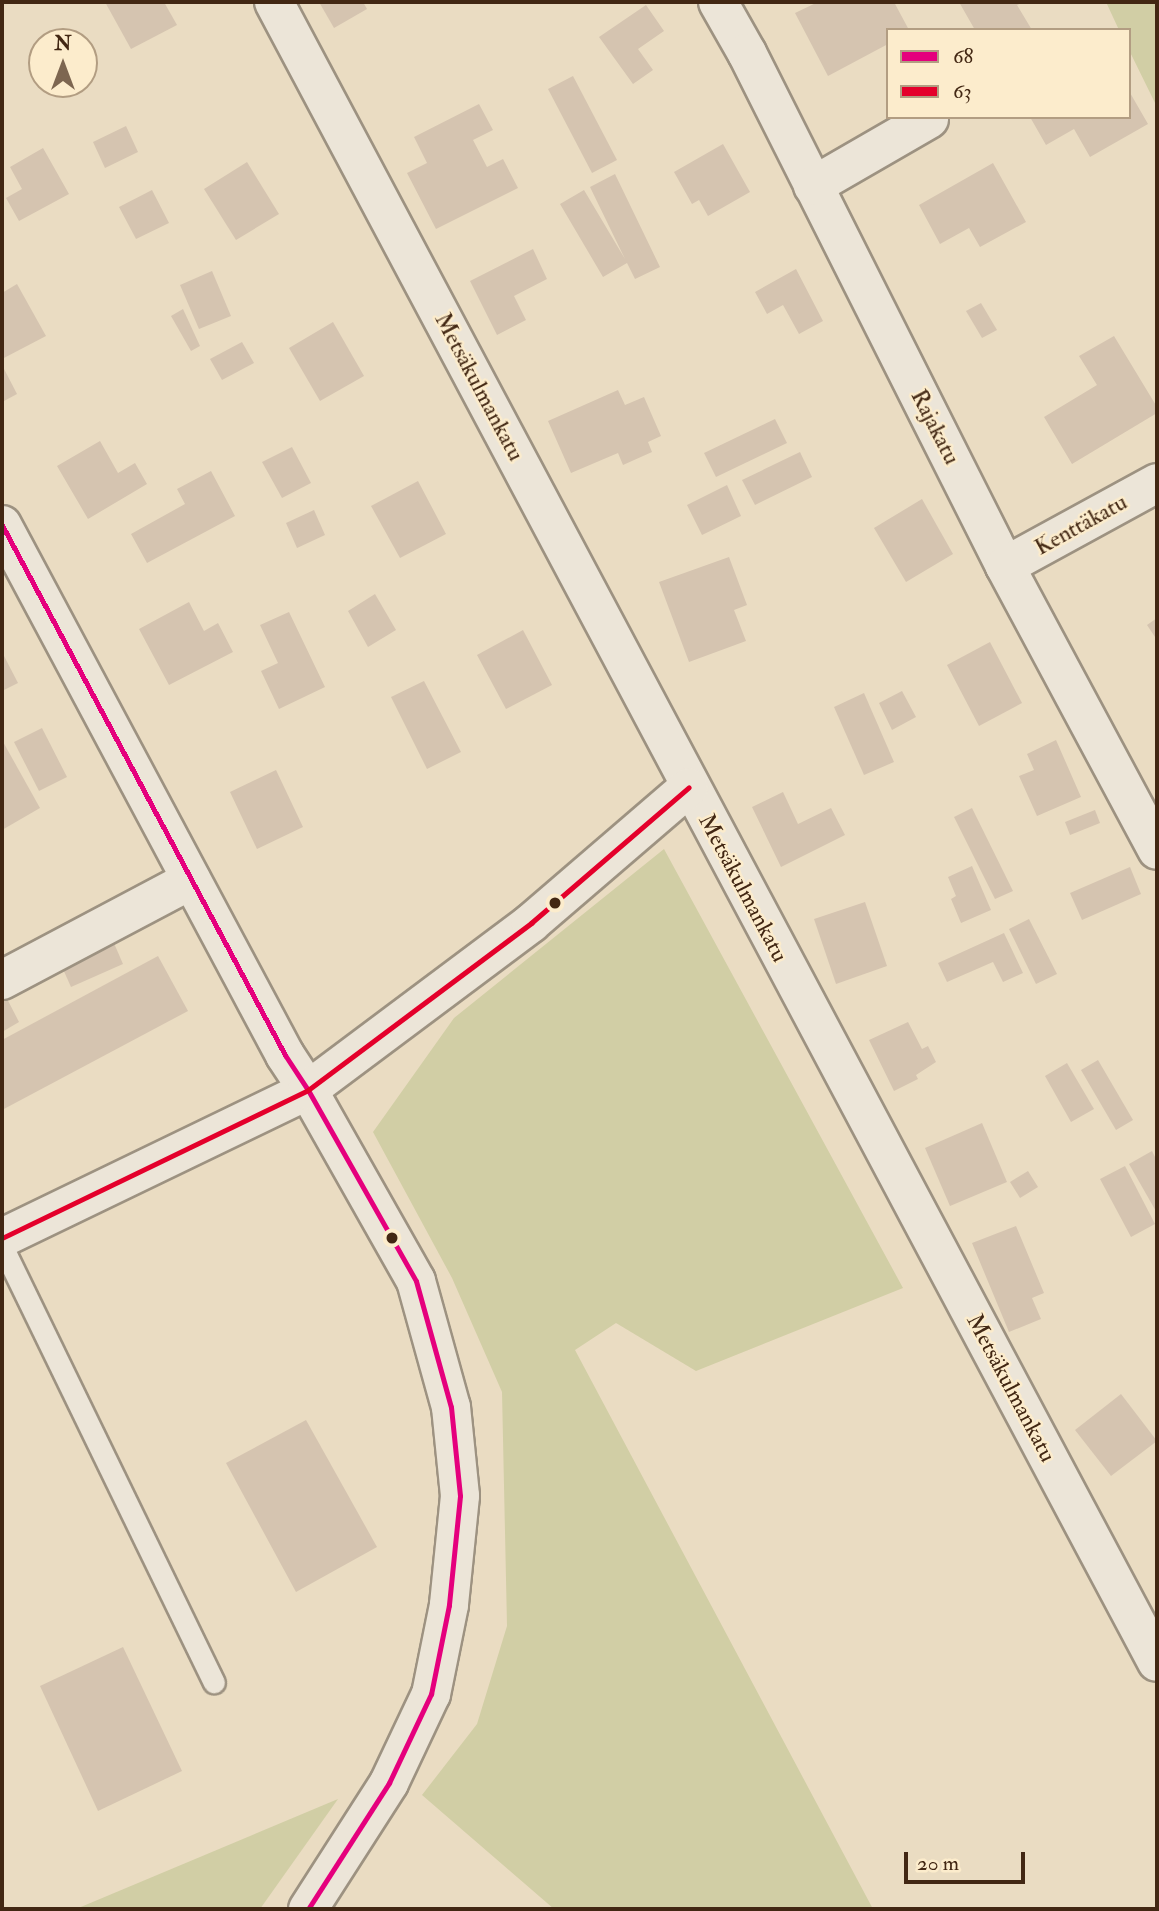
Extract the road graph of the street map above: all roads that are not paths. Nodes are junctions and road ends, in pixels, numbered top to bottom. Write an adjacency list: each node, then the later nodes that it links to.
1 (274, 2): 8 (street, Metsäkulmankatu)
2 (718, 2): 4 (street, Rajakatu)
3 (929, 119): 4 (street)
4 (813, 186): 7 (street, Rajakatu)
5 (1157, 484): 7 (street, Kenttäkatu)
6 (2, 525): 10 (street)
7 (1005, 566): 9 (street, Rajakatu)
8 (689, 787): 12 (street); 15 (street, Metsäkulmankatu)
9 (1157, 850)
10 (191, 880): 11 (street); 12 (street)
11 (2, 981)
12 (308, 1090): 13 (street); 17 (street)
13 (2, 1238)
14 (2, 1246): 16 (lane)
15 (1157, 1662)
16 (214, 1682)
17 (309, 1909)

